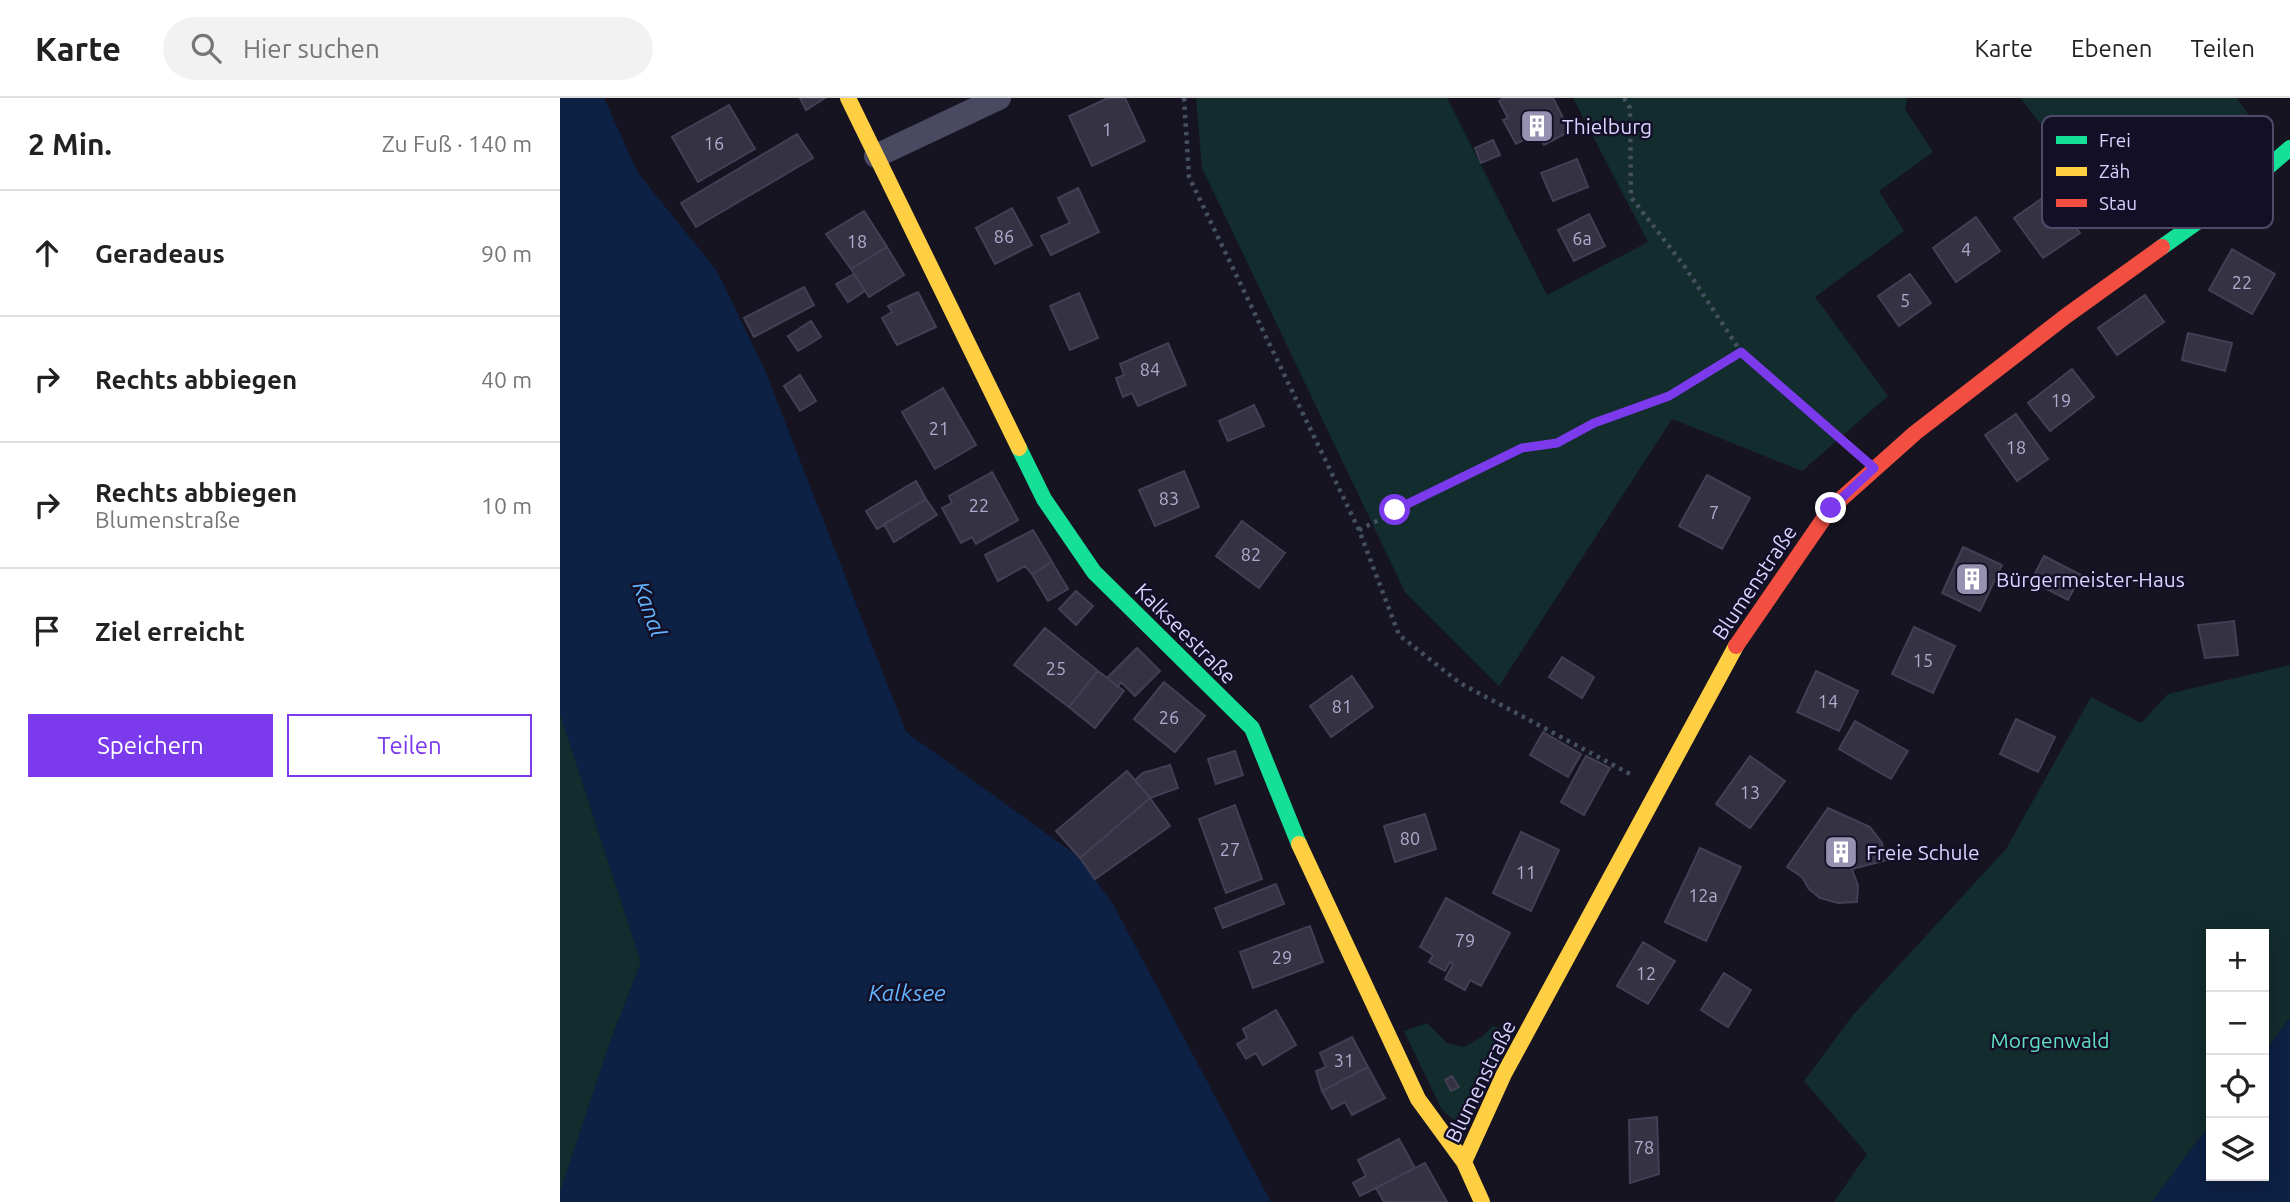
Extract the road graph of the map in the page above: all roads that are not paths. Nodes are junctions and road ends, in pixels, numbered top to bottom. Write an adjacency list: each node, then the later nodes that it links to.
1 (848, 98): 4 (street, Kalkseestraße)
2 (999, 98): 4 (street)
3 (2290, 148): 5 (street, Blumenstraße)
4 (876, 156): 7 (street, Kalkseestraße)
5 (2273, 163)
6 (2189, 228): 7 (street, Blumenstraße)
7 (1464, 1162): 8 (street, Kalkseestraße)
8 (1482, 1202)

